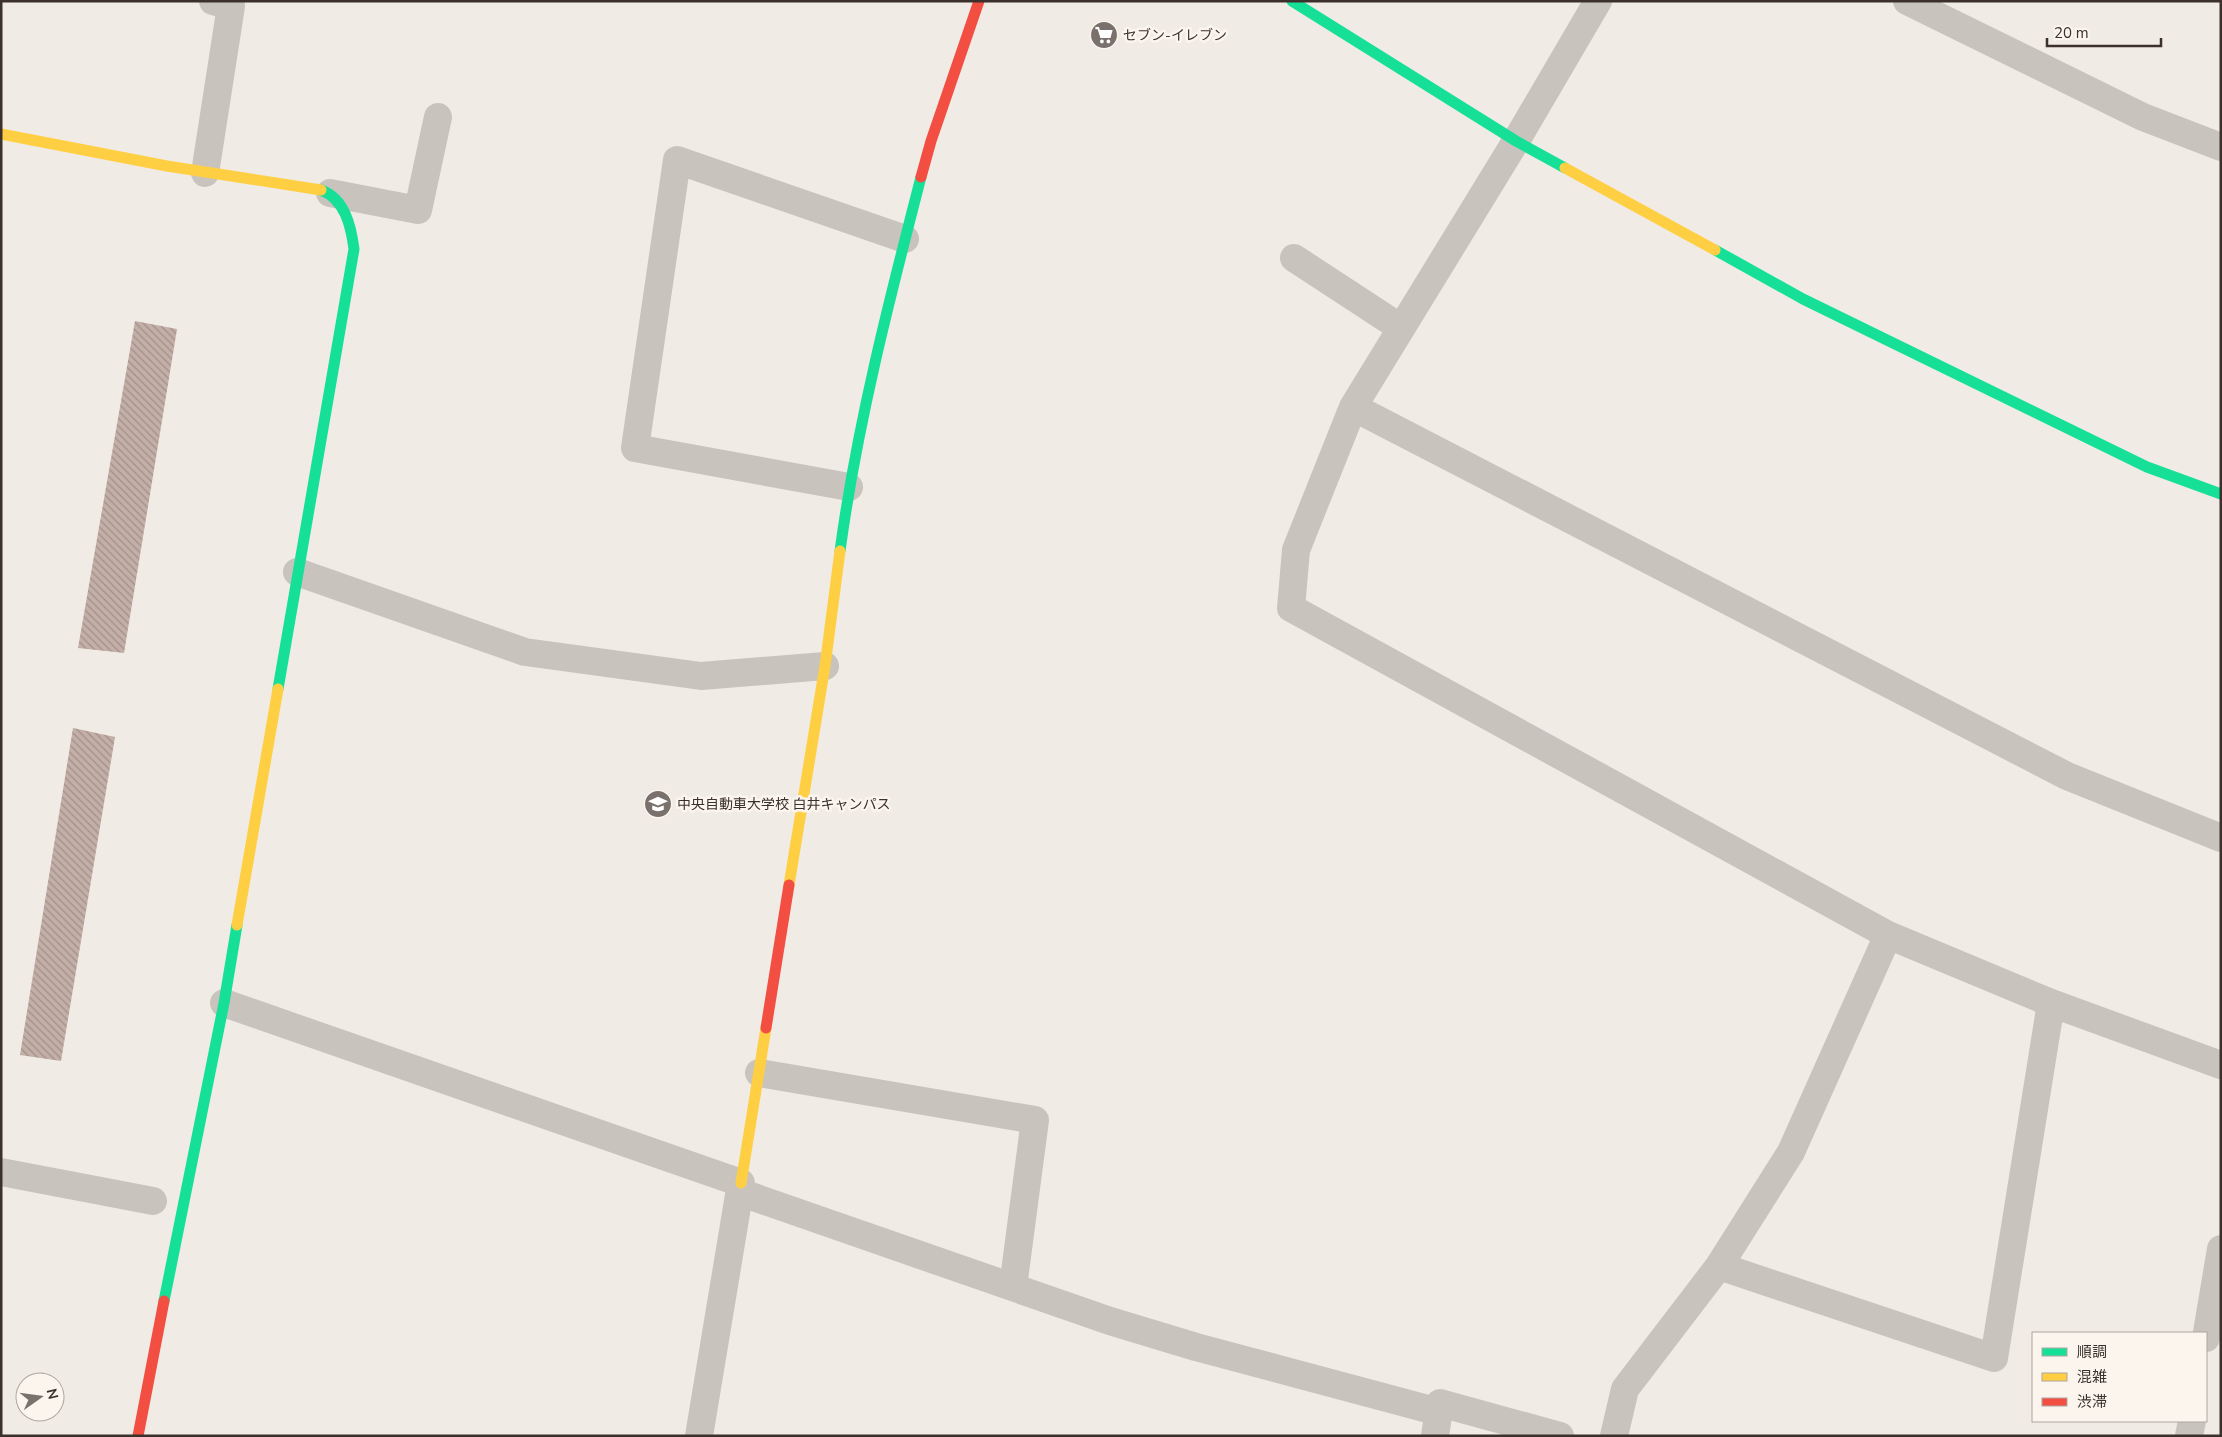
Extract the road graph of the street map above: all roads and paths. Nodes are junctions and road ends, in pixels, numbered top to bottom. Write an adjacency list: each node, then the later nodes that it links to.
1 (213, 1): 10 (street)
2 (979, 1): 12 (street)
3 (1292, 1): 8 (street)
4 (1598, 1): 8 (street)
5 (1907, 1): 9 (street)
6 (438, 117): 11 (street)
7 (1, 134): 10 (street)
8 (1516, 141): 14 (street); 17 (street)
9 (2221, 147)
10 (205, 173): 11 (street)
11 (330, 193): 18 (street)
12 (904, 238): 16 (street); 16 (street)
13 (1294, 258): 14 (street)
14 (1401, 328): 15 (street)
15 (1353, 407): 20 (street); 21 (street)
16 (849, 486): 19 (street)
17 (2221, 494)
18 (297, 572): 19 (street); 22 (street)
19 (825, 666): 25 (street)
20 (2221, 838)
21 (1888, 935): 23 (street); 30 (street)
22 (224, 1003): 27 (street); 35 (street)
23 (2052, 1003): 24 (street); 30 (street)
24 (2221, 1064)
25 (759, 1073): 27 (street); 31 (street)
26 (1, 1172): 28 (street)
27 (740, 1188): 31 (street); 36 (street)
28 (153, 1202)
29 (2221, 1249): 32 (street)
30 (1719, 1266): 38 (street)
31 (1013, 1287): 34 (street)
32 (2207, 1332)
33 (2192, 1422): 39 (street)
34 (1437, 1424): 37 (street)
35 (138, 1436)
36 (700, 1436)
37 (1560, 1436)
38 (1614, 1436)
39 (2189, 1436)

